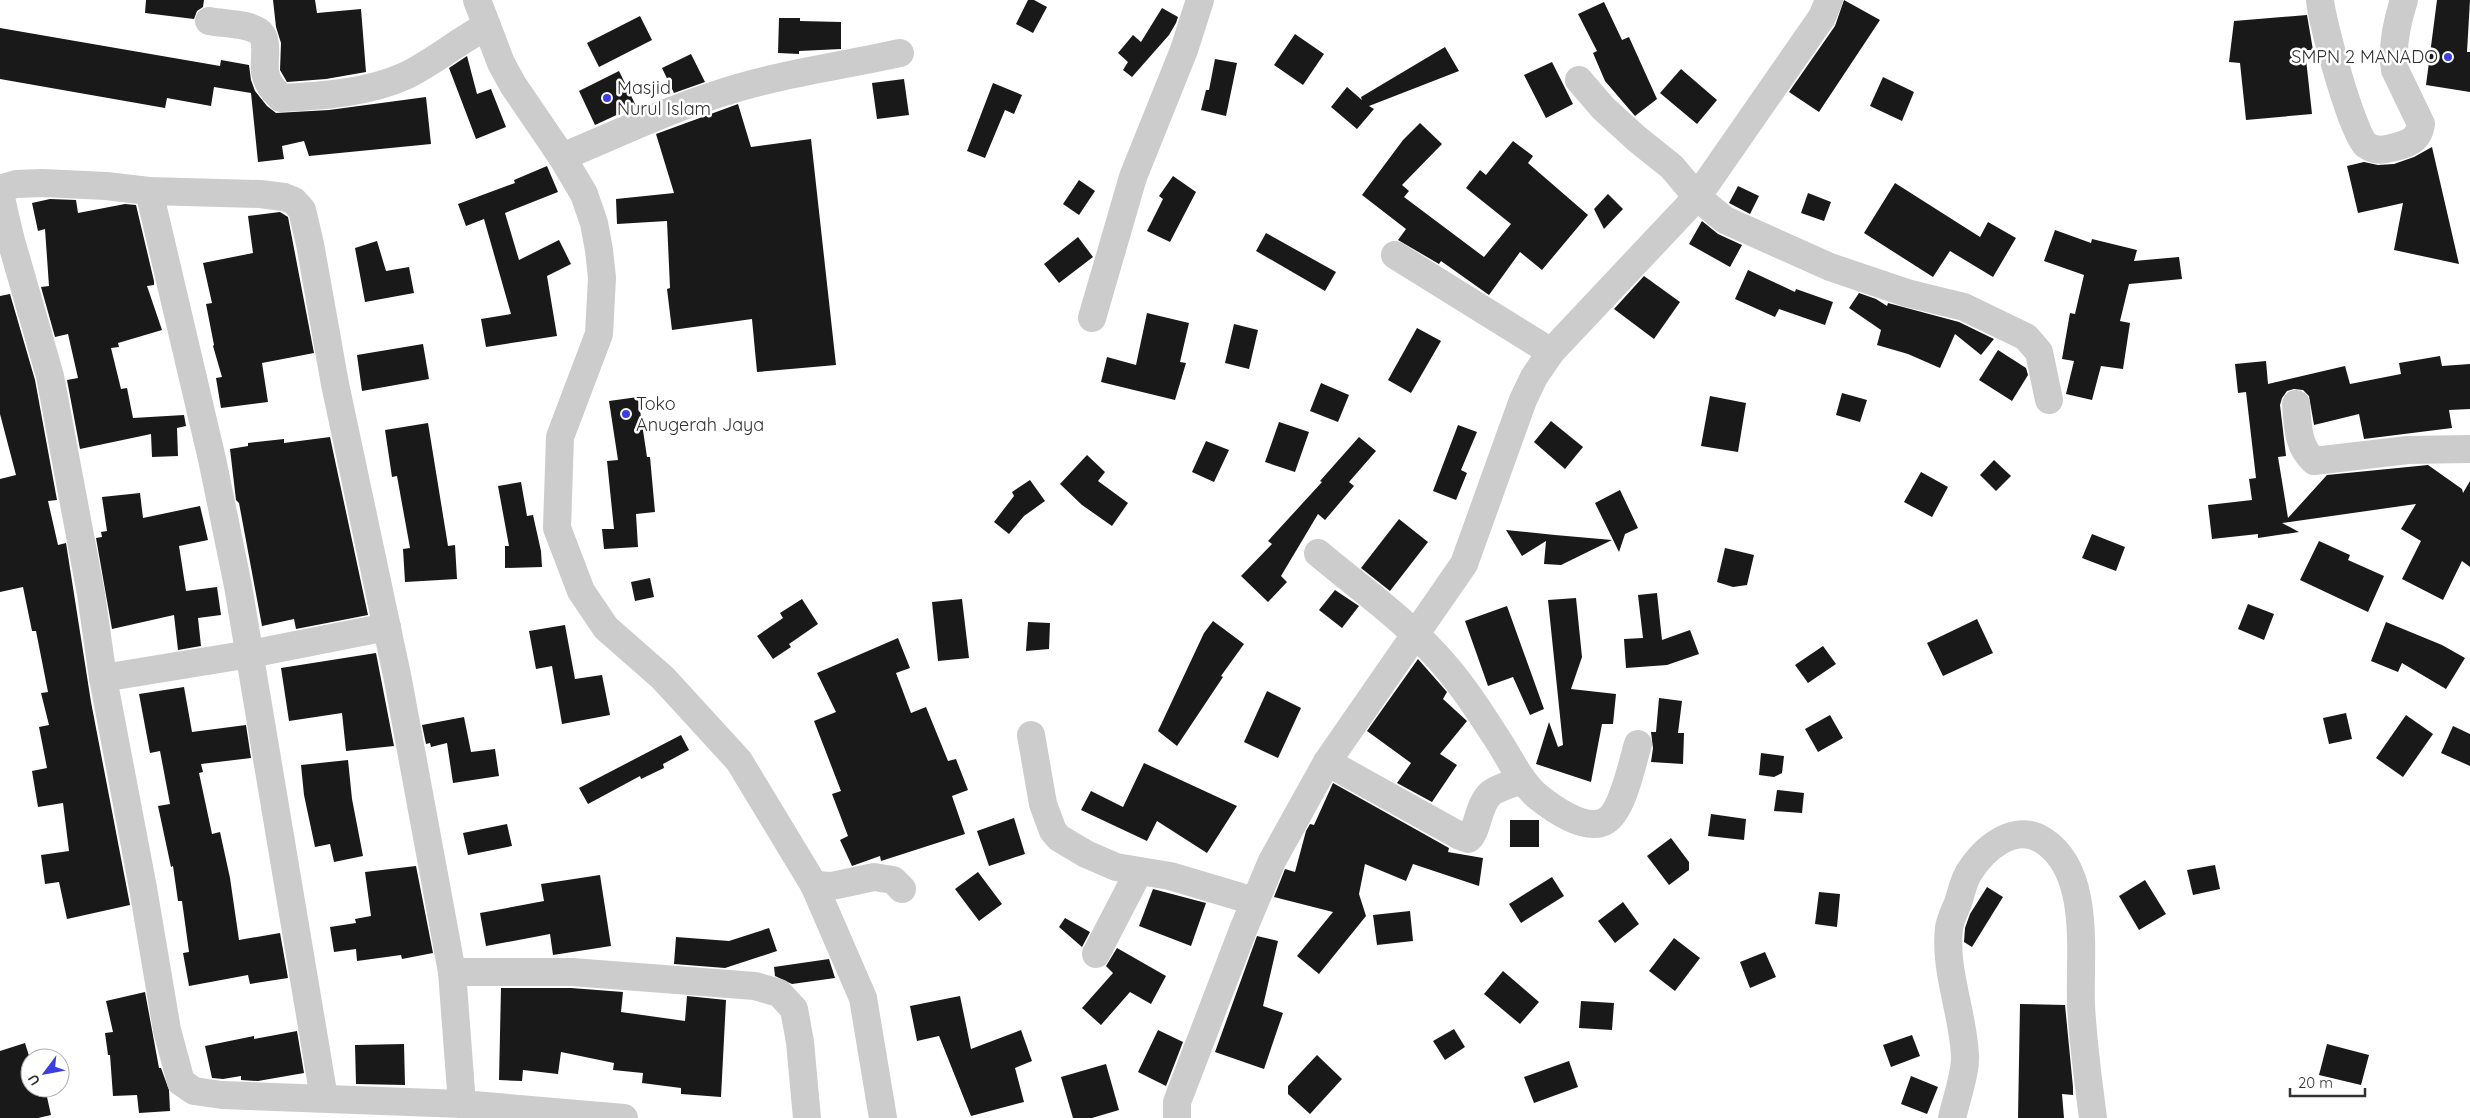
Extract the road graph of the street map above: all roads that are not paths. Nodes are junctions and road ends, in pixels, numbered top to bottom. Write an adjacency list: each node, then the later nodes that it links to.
1 (477, 0): 7 (street)
2 (1200, 0): 17 (street)
3 (1829, 0): 14 (street)
4 (2320, 0): 5 (street)
5 (2404, 0)
6 (209, 21): 7 (street)
7 (487, 26): 10 (street)
8 (900, 53): 10 (street)
9 (1579, 80): 14 (street)
10 (562, 157): 32 (street)
11 (0, 189): 12 (street)
12 (149, 191): 23 (street); 25 (street)
13 (0, 194): 15 (street)
14 (1696, 197): 18 (street); 19 (street)
15 (5, 238): 26 (street)
16 (1395, 255): 18 (street)
17 (1092, 318)
18 (1551, 352): 24 (street)
19 (2049, 400)
20 (2296, 404): 21 (street)
21 (2470, 449)
22 (1318, 553): 24 (street)
23 (387, 627): 25 (street); 36 (street)
24 (1416, 635): 29 (street); 30 (street)
25 (250, 654): 26 (street); 37 (street)
26 (103, 678): 37 (street)
27 (1031, 735): 31 (street)
28 (1638, 744): 30 (street)
29 (1327, 762): 30 (street); 34 (street)
30 (1522, 780)
31 (1139, 871): 34 (street); 35 (street)
32 (814, 885): 33 (street); 41 (street)
33 (902, 889)
34 (1254, 901): 42 (street)
35 (1096, 954)
36 (452, 972): 38 (street); 40 (street)
37 (324, 1098): 38 (street)
38 (462, 1104): 39 (street)
39 (624, 1118)
40 (807, 1118)
41 (883, 1118)
42 (1177, 1118)
43 (1952, 1118): 44 (street)
44 (2093, 1118)

